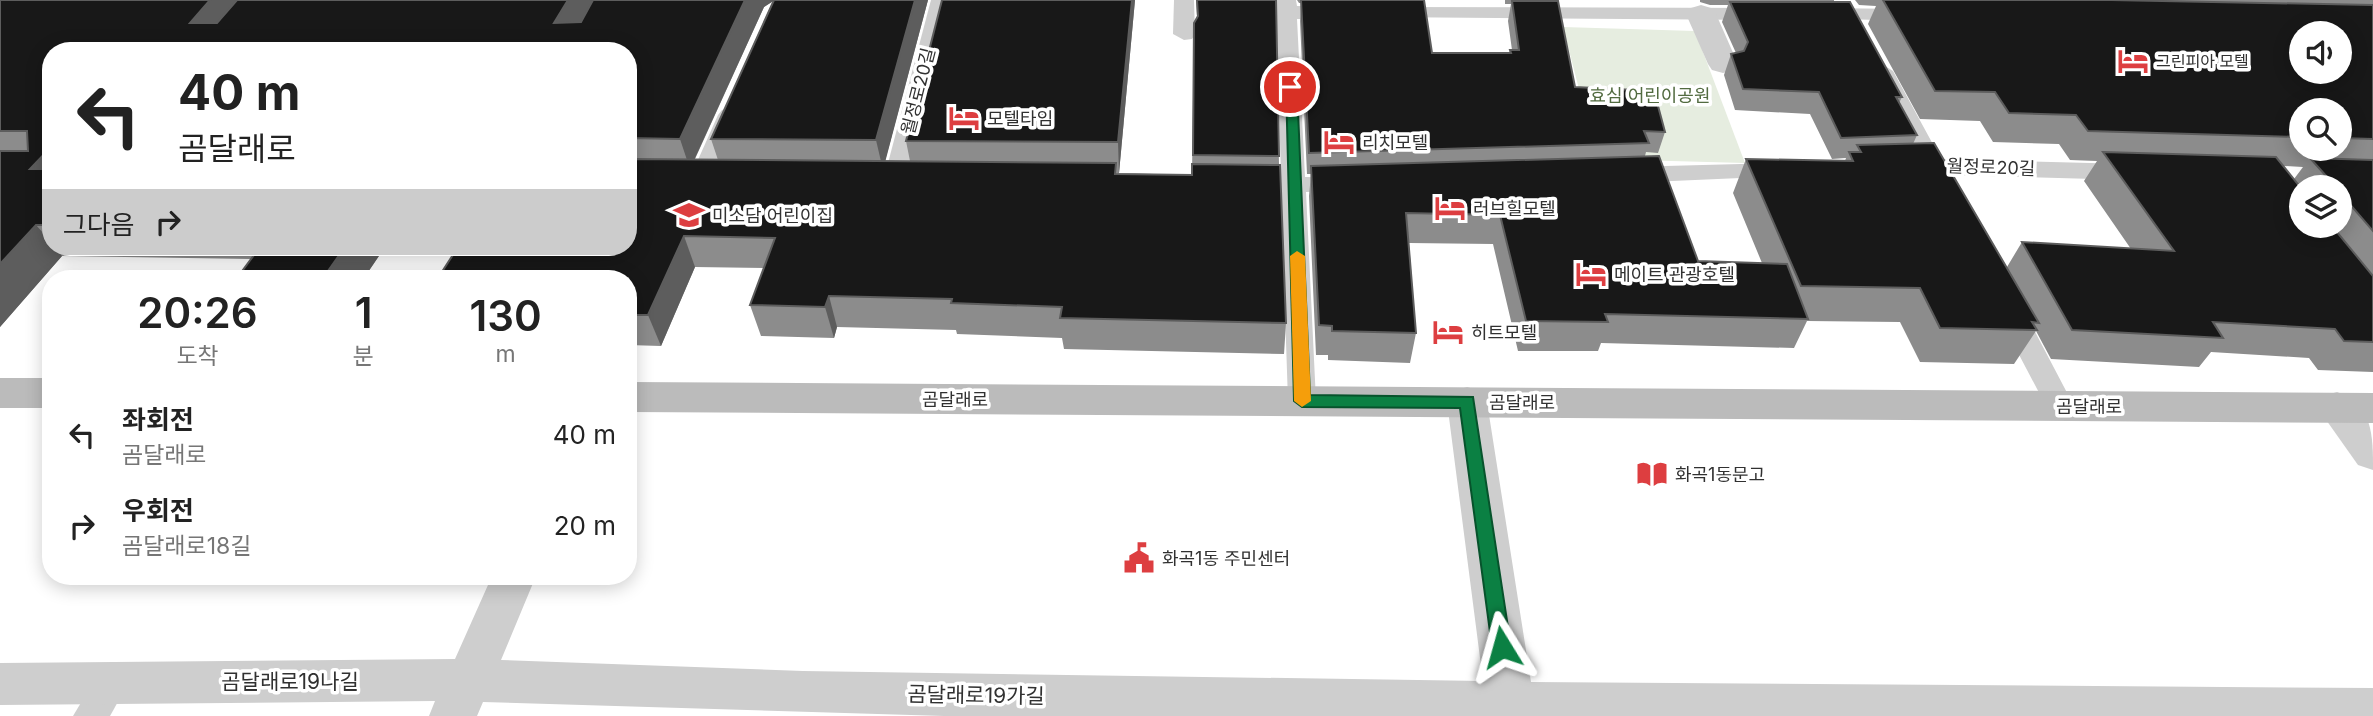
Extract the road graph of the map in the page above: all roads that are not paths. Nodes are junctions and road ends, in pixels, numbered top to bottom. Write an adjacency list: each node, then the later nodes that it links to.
1 (941, 0): 17 (lane, 월정로20길)
2 (1184, 0): 7 (lane)
3 (1286, 6): 5 (lane); 21 (lane)
4 (1847, 7): 5 (lane); 6 (lane); 10 (lane)
5 (1701, 14): 8 (street)
6 (1934, 16)
7 (1184, 34)
8 (1723, 64)
9 (739, 94): 15 (lane)
10 (1933, 166): 11 (lane, 월정로20길); 13 (lane, 월정로20길); 22 (lane)
11 (1892, 167)
12 (1808, 170): 14 (lane)
13 (2152, 172)
14 (1600, 176)
15 (729, 180)
16 (867, 182): 17 (lane)
17 (895, 182): 18 (lane)
18 (922, 182)
19 (1378, 183): 21 (lane)
20 (1212, 185): 21 (lane)
21 (1295, 186): 27 (lane)
22 (1952, 202)
23 (1997, 286): 29 (lane)
24 (0, 393): 25 (street)
25 (42, 393)
26 (637, 397): 27 (street, 곰달래로)
27 (1302, 401): 28 (street, 곰달래로)
28 (1467, 402): 29 (street, 곰달래로); 38 (street)
29 (2060, 406): 30 (street, 곰달래로)
30 (2355, 407): 31 (street)
31 (2373, 454)
32 (510, 585): 34 (street)
33 (0, 684): 35 (street, 곰달래로19나길)
34 (461, 698): 35 (street, 곰달래로19나길); 36 (street, 곰달래로19가길)
35 (102, 699)
36 (800, 704): 37 (street, 곰달래로19가길)
37 (1150, 707): 38 (street, 곰달래로19가길)
38 (1511, 709): 40 (street, 곰달래로19가길)
39 (2373, 710): 41 (street, 곰달래로19가길)
40 (1871, 711): 41 (street, 곰달래로19가길)
41 (2216, 712)

